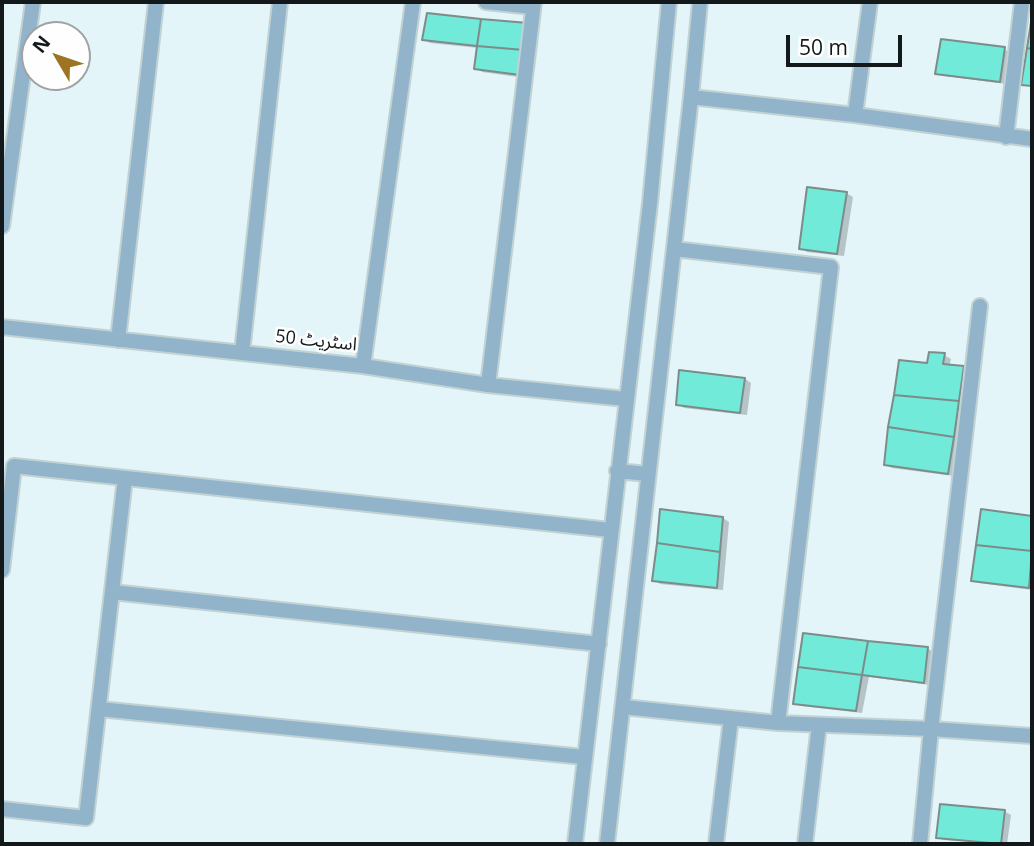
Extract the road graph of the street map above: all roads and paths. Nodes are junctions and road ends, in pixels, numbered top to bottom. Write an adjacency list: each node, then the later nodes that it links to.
1 (33, 2): 15 (street)
2 (156, 2): 19 (street)
3 (280, 2): 20 (street)
4 (413, 2): 21 (street)
5 (486, 2): 10 (street)
6 (669, 2): 23 (street)
7 (700, 2): 11 (street)
8 (870, 2): 12 (street)
9 (1022, 2): 13 (street)
10 (533, 4): 22 (street)
11 (691, 97): 12 (street); 16 (street)
12 (855, 115): 13 (street)
13 (1006, 137): 14 (street)
14 (1032, 139)
15 (2, 226)
16 (674, 249): 25 (street); 35 (street)
17 (980, 306): 37 (street)
18 (2, 327): 19 (street, اسٹریٹ 50)
19 (118, 340): 20 (street, اسٹریٹ 50)
20 (242, 353): 21 (street, اسٹریٹ 50)
21 (363, 366): 22 (street, اسٹریٹ 50)
22 (488, 385): 23 (street, اسٹریٹ 50)
23 (626, 399): 24 (street)
24 (617, 471): 25 (street); 27 (street)
25 (649, 474): 32 (street)
26 (125, 478): 27 (street); 28 (street); 30 (street)
27 (610, 530): 31 (street)
28 (4, 535): 29 (street)
29 (2, 570)
30 (112, 592): 31 (street); 33 (street)
31 (599, 645): 39 (street)
32 (623, 707): 34 (street); 42 (street)
33 (99, 709): 39 (street); 40 (street)
34 (731, 718): 35 (street); 43 (street)
35 (778, 723): 36 (street)
36 (819, 725): 37 (street); 44 (street)
37 (931, 729): 38 (street); 45 (street)
38 (1032, 736)
39 (584, 757): 41 (street)
40 (2, 809)
41 (575, 844)
42 (607, 844)
43 (716, 844)
44 (805, 844)
45 (920, 844)

